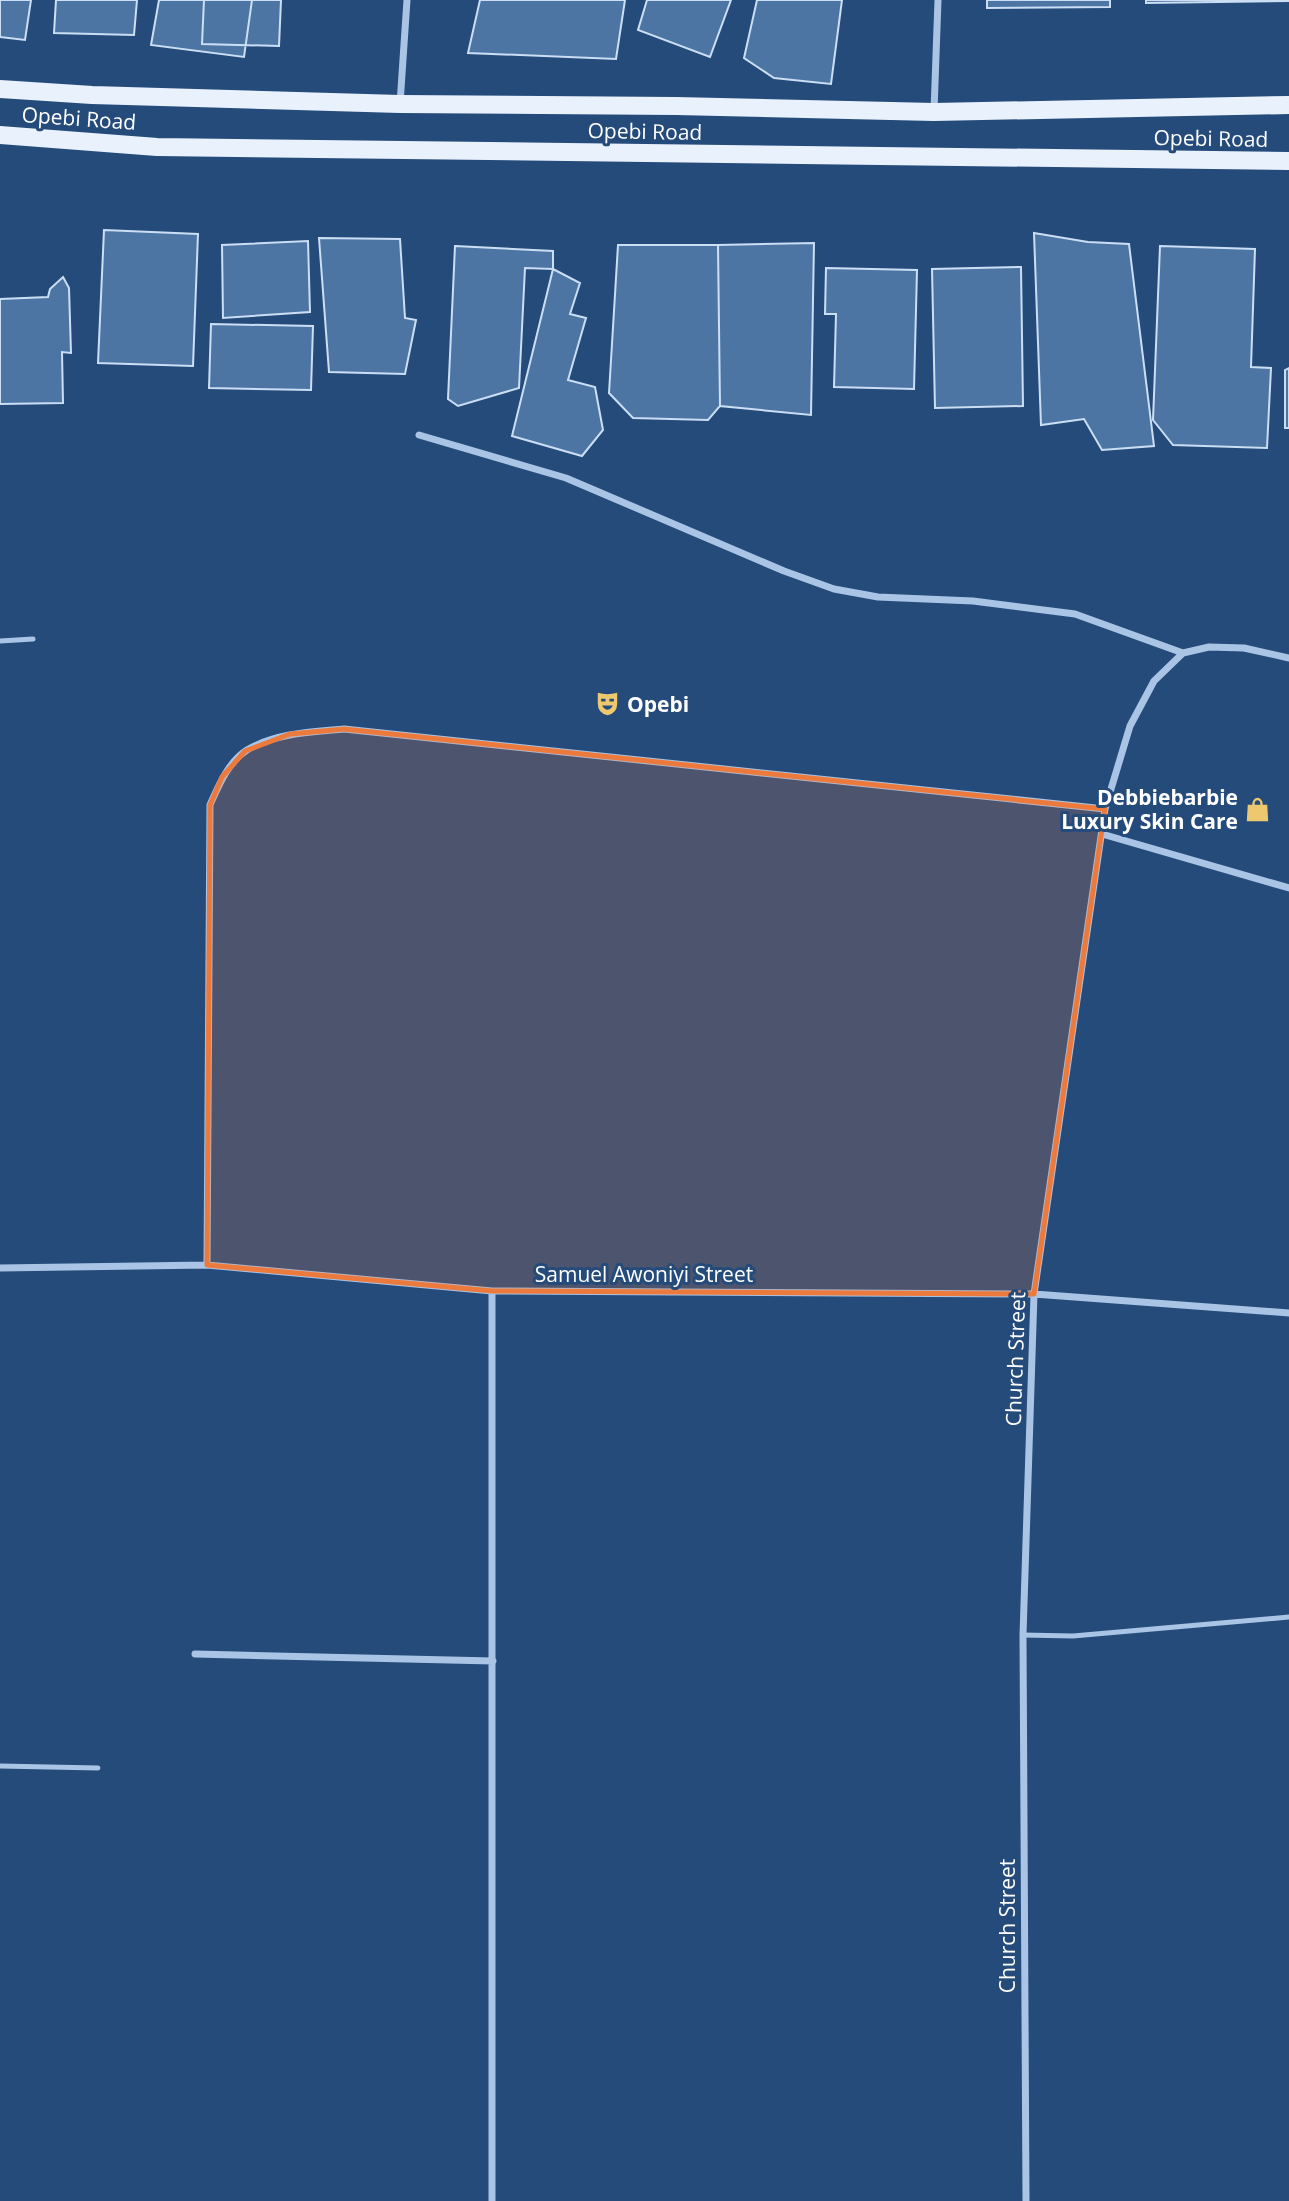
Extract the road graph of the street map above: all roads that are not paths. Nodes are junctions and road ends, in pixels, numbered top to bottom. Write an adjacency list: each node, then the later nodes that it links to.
1 (407, 0): 4 (street)
2 (938, 0): 6 (street)
3 (0, 89): 4 (main road, Opebi Road)
4 (400, 104): 6 (main road, Opebi Road)
5 (1289, 104): 6 (main road, Opebi Road)
6 (934, 111)
7 (0, 135): 8 (main road, Opebi Road)
8 (1289, 161)
9 (419, 435): 12 (street)
10 (33, 639): 11 (lane)
11 (0, 641)
12 (1183, 653): 13 (street); 14 (street, Church Street)
13 (1289, 658)
14 (1105, 809): 15 (street, Church Street); 17 (street)
15 (1102, 834): 16 (street); 20 (street, Church Street)
16 (1289, 888)
17 (207, 1265): 18 (street, Samuel Awoniyi Street); 19 (street, Samuel Awoniyi Street)
18 (0, 1268)
19 (492, 1291): 20 (street, Samuel Awoniyi Street); 25 (street)
20 (1034, 1294): 21 (street, Samuel Awoniyi Street); 23 (street, Church Street)
21 (1289, 1313)
22 (1289, 1617): 23 (lane)
23 (1023, 1635): 29 (street, Church Street)
24 (195, 1654): 25 (street)
25 (493, 1661): 28 (street)
26 (0, 1766): 27 (lane)
27 (97, 1768)
28 (492, 2201)
29 (1026, 2201)

